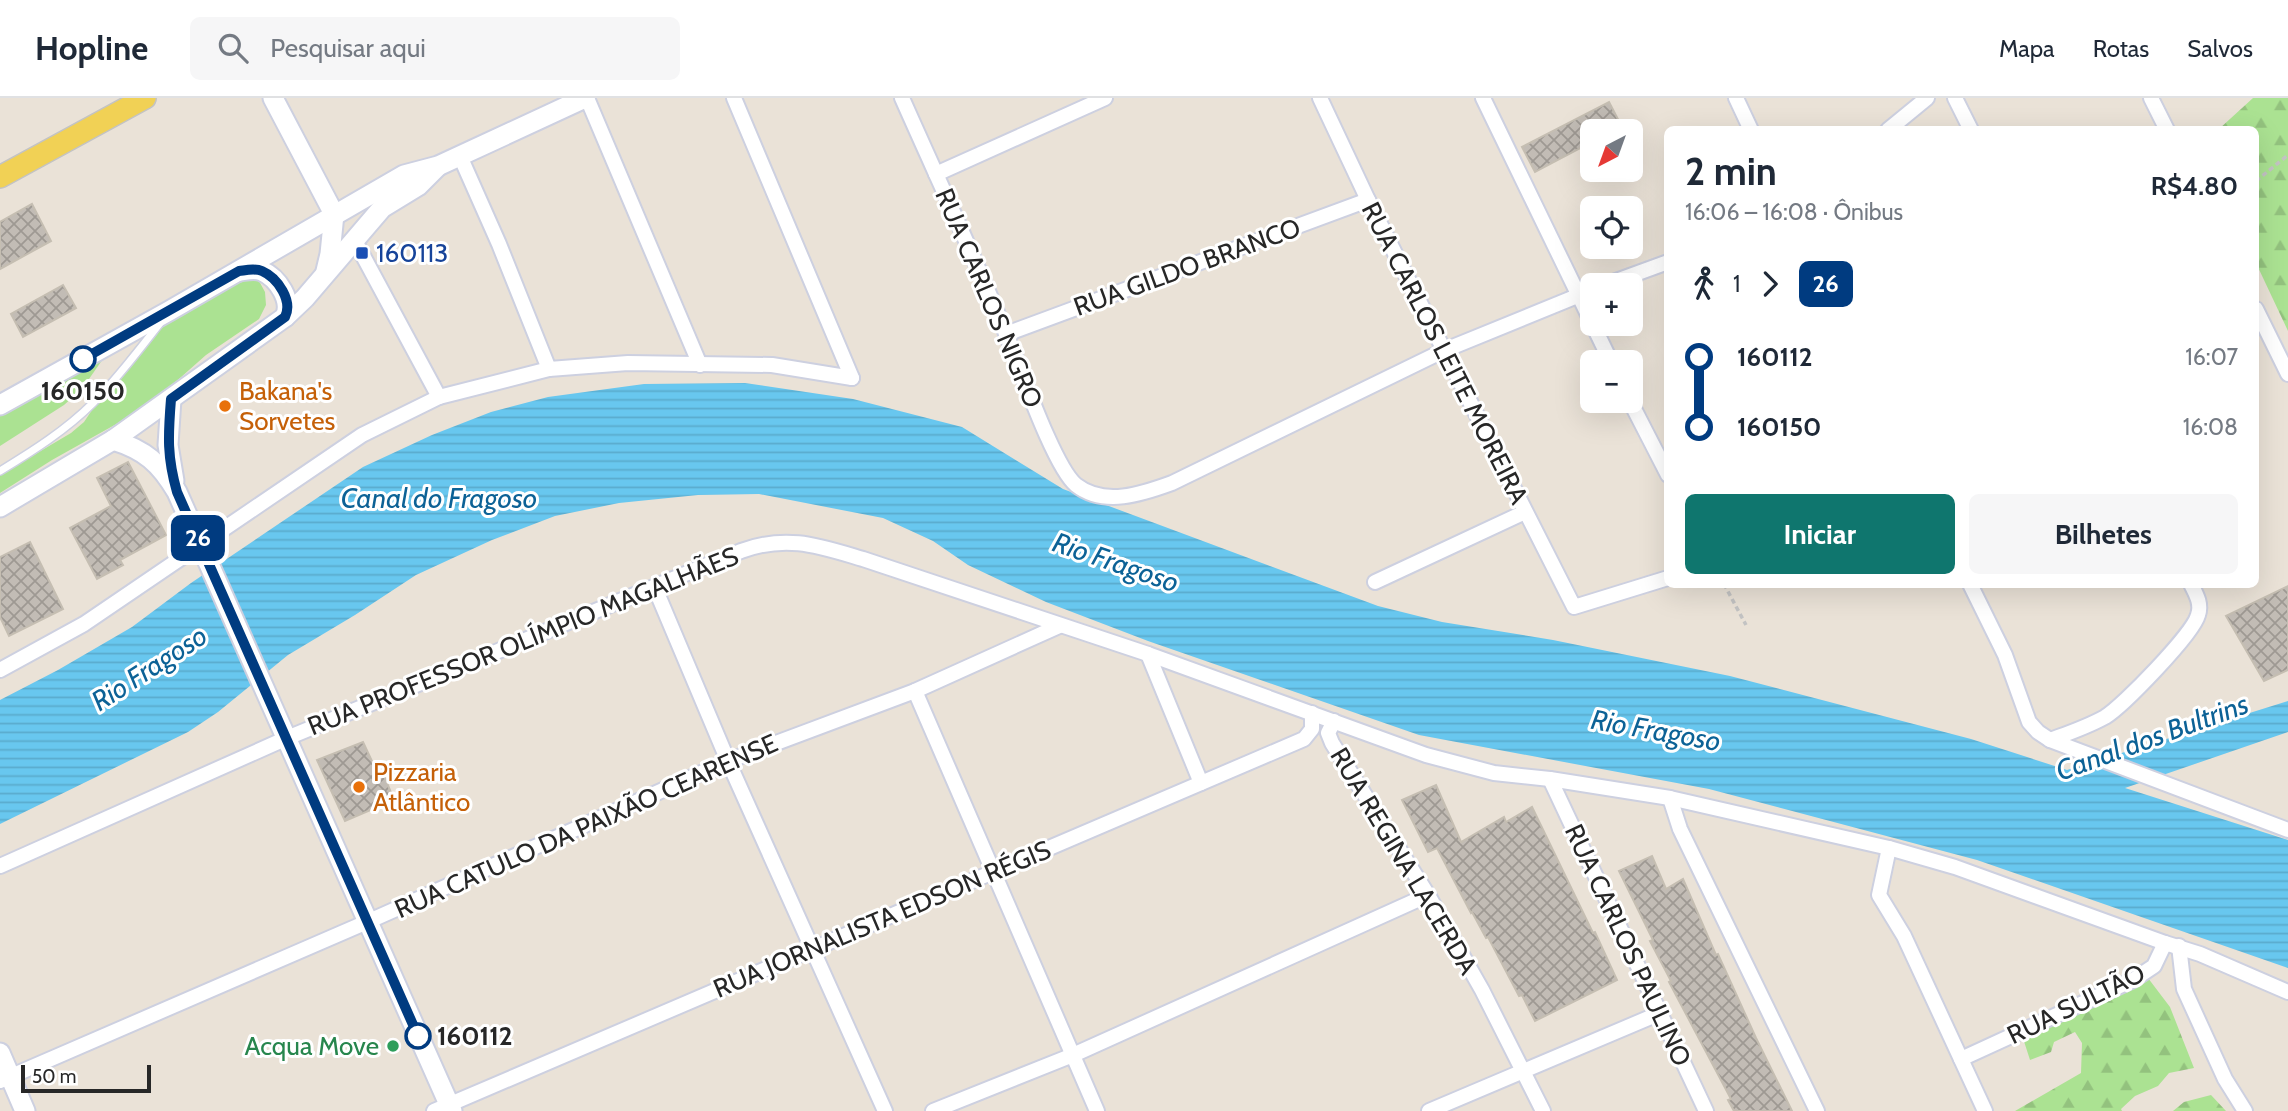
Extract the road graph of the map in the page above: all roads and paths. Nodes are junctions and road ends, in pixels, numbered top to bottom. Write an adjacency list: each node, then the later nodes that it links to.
1 (145, 98): 21 (main road)
2 (273, 98): 24 (main road)
3 (586, 98): 18 (main road); 38 (street)
4 (734, 98): 38 (street)
5 (902, 98): 20 (street, RUA CARLOS NIGRO)
6 (1105, 98): 20 (street)
7 (1320, 98): 23 (street, RUA CARLOS LEITE MOREIRA)
8 (1483, 98): 31 (street)
9 (1736, 98): 13 (street)
10 (1927, 98): 14 (street)
11 (1955, 98): 15 (street)
12 (2151, 98): 16 (street)
13 (1749, 126)
14 (1893, 126)
15 (1969, 126)
16 (2165, 126)
17 (2288, 155): 22 (path)
18 (460, 156): 19 (main road); 39 (street)
19 (438, 166): 24 (main road); 25 (main road)
20 (936, 174): 35 (street, RUA CARLOS NIGRO)
21 (0, 177)
22 (2259, 179)
23 (1368, 200): 35 (street, RUA GILDO BRANCO); 36 (street, RUA CARLOS LEITE MOREIRA)
24 (334, 214): 27 (main road); 28 (main road)
25 (354, 239): 28 (main road); 41 (street)
26 (1664, 263): 29 (street)
27 (239, 271): 32 (main road); 34 (main road)
28 (326, 272): 34 (main road)
29 (1638, 273)
30 (1580, 295): 31 (street)
31 (1577, 296): 36 (street); 37 (street)
32 (169, 311): 43 (main road); 47 (lane)
33 (2259, 315): 40 (street)
34 (285, 317): 42 (main road)
35 (1006, 334): 36 (street, RUA CARLOS NIGRO)
36 (1445, 350): 50 (street, RUA CARLOS LEITE MOREIRA)
37 (1605, 350)
38 (700, 365): 39 (street)
39 (549, 369): 41 (street)
40 (2288, 374)
41 (439, 397): 51 (street)
42 (171, 399): 45 (main road); 48 (main road)
43 (0, 405)
44 (1636, 413): 46 (street)
45 (113, 440): 48 (main road); 49 (main road)
46 (1664, 467)
47 (0, 471)
48 (177, 492): 51 (main road)
49 (0, 507)
50 (1525, 512): 52 (street, RUA CARLOS LEITE MOREIRA); 53 (street)
51 (202, 546): 61 (street); 65 (main road)
52 (1664, 579)
53 (1375, 582)
54 (654, 588): 59 (street, RUA PROFESSOR OLÍMPIO MAGALHÃES); 65 (street, RUA PROFESSOR OLÍMPIO MAGALHÃES); 67 (street)
55 (1726, 588): 58 (path)
56 (1972, 588): 66 (street)
57 (2193, 588): 66 (street)
58 (1745, 625)
59 (1059, 626): 60 (street, RUA REGINA LACERDA); 62 (street, RUA CATULO DA PAIXÃO CEARENSE)
60 (1148, 654): 63 (street, RUA REGINA LACERDA); 69 (street)
61 (0, 670)
62 (915, 691): 67 (street, RUA CATULO DA PAIXÃO CEARENSE); 74 (street)
63 (1312, 713): 64 (street, RUA REGINA LACERDA); 69 (street, RUA JORNALISTA EDSON RÉGIS)
64 (1334, 722): 68 (street); 75 (street, RUA REGINA LACERDA)
65 (287, 738): 73 (street, RUA PROFESSOR OLÍMPIO MAGALHÃES); 76 (main road)
66 (2050, 740): 71 (street)
67 (728, 761): 76 (street, RUA CATULO DA PAIXÃO CEARENSE); 78 (street)
68 (1550, 779): 70 (street); 80 (street, RUA CARLOS PAULINO)
69 (1201, 783): 74 (street, RUA JORNALISTA EDSON RÉGIS)
70 (1670, 798): 72 (street); 94 (street)
71 (2288, 830)
72 (1889, 848): 77 (street); 83 (street)
73 (0, 866)
74 (994, 873): 78 (street, RUA JORNALISTA EDSON RÉGIS); 82 (street)
75 (1428, 895): 82 (street); 84 (street, RUA REGINA LACERDA)
76 (367, 922): 85 (street, RUA CATULO DA PAIXÃO CEARENSE); 86 (main road)
77 (2172, 945): 79 (street); 83 (street, RUA SULTÃO); 96 (street)
78 (813, 949): 86 (street, RUA JORNALISTA EDSON RÉGIS); 88 (street)
79 (2288, 992)
80 (1658, 1013): 84 (street); 93 (street, RUA CARLOS PAULINO)
81 (0, 1053): 85 (main road)
82 (1073, 1055): 89 (street); 90 (street)
83 (1961, 1059): 95 (street)
84 (1523, 1072): 91 (street); 92 (street, RUA REGINA LACERDA)
85 (5, 1078): 87 (main road)
86 (445, 1109)
87 (25, 1111)
88 (885, 1111)
89 (933, 1111)
90 (1097, 1111)
91 (1429, 1111)
92 (1542, 1111)
93 (1706, 1111)
94 (1817, 1111)
95 (1985, 1111)
96 (2245, 1111)

